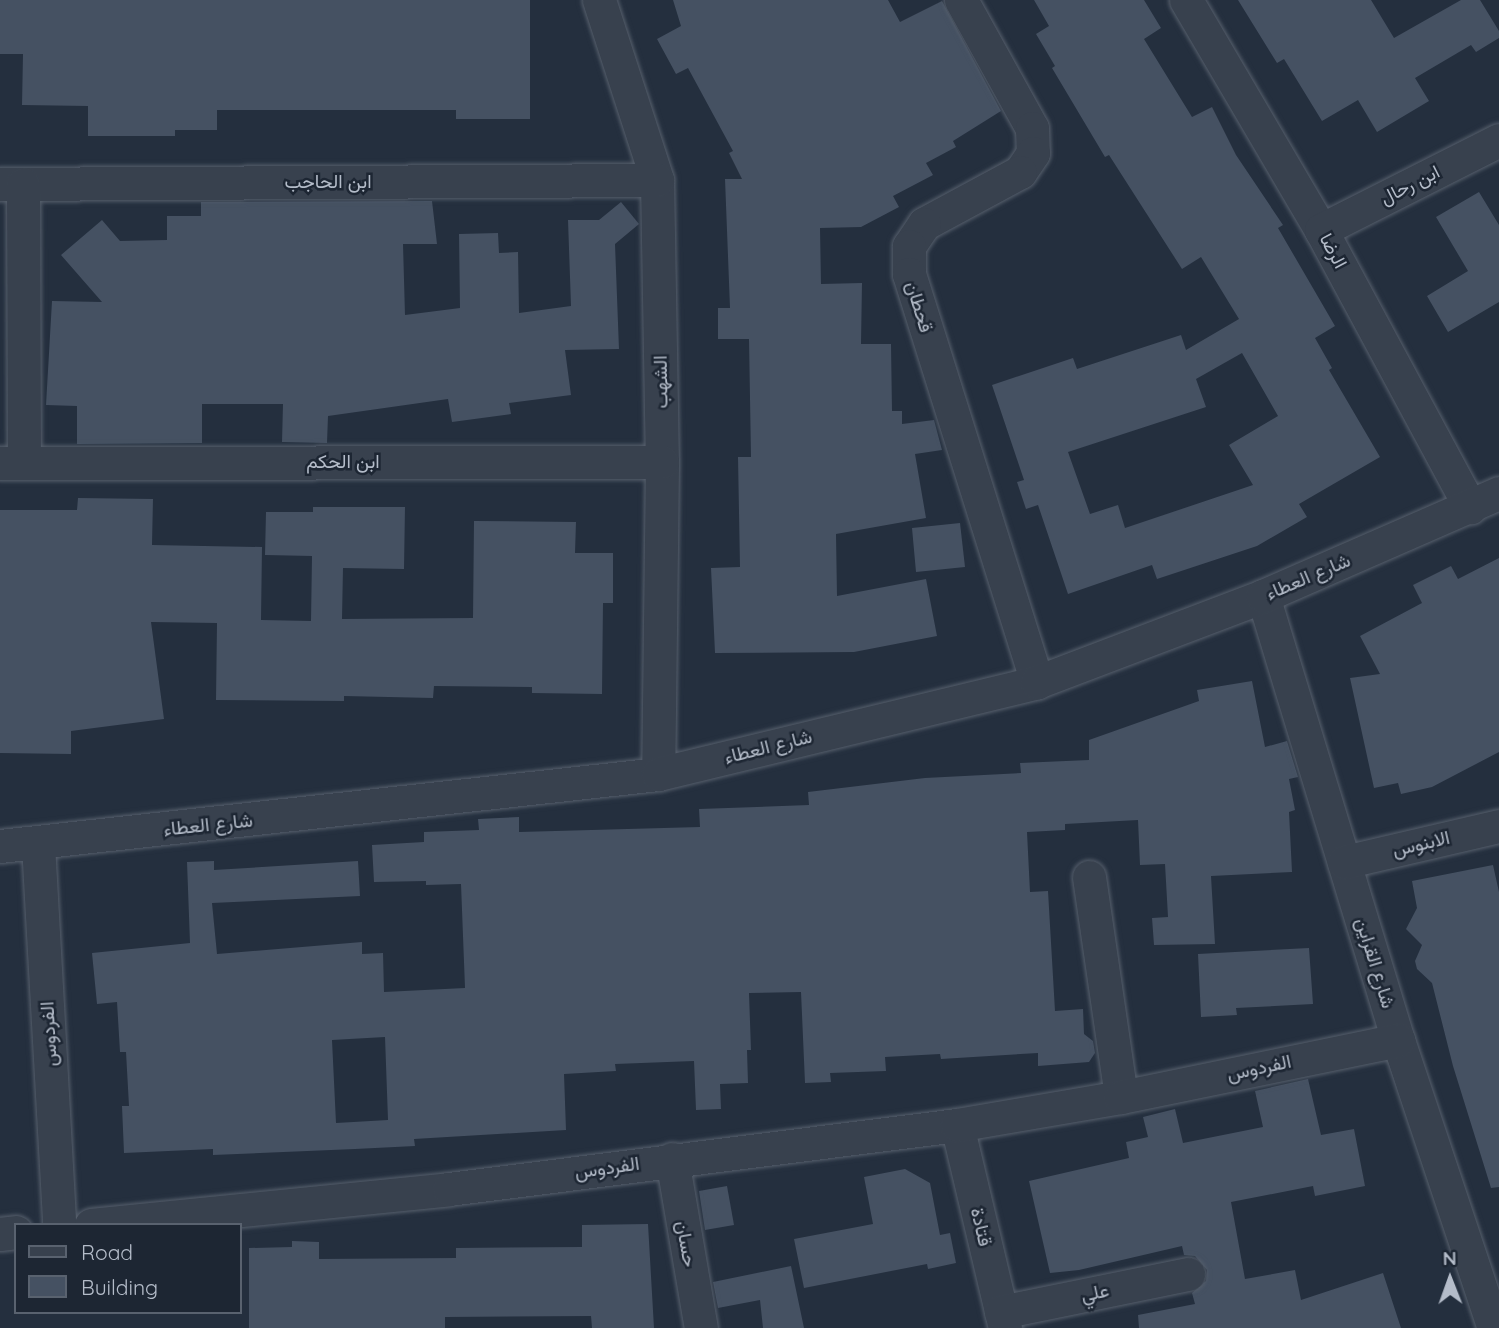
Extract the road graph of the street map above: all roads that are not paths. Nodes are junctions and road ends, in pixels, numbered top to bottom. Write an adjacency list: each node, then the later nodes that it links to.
1 (599, 0): 5 (street, الشهب)
2 (961, 0): 12 (street, قحطان)
3 (1186, 0): 7 (street, الرضا)
4 (1499, 140): 7 (street, ابن رحال)
5 (657, 180): 6 (street, ابن الحاجب); 8 (street, الشهب)
6 (11, 184): 9 (street, ابن الحكم)
7 (1321, 230): 10 (street, الرضا)
8 (662, 462): 9 (street, ابن الحكم); 13 (street, الشهب)
9 (12, 463)
10 (1485, 500): 11 (street, شارع العطاء)
11 (1263, 596): 12 (street, شارع العطاء); 17 (street, شارع القراين)
12 (1037, 682): 13 (street, شارع العطاء)
13 (658, 774): 15 (street, شارع العطاء)
14 (1499, 826): 17 (street, الابنوس)
15 (38, 844): 16 (street, شارع العطاء); 23 (street, الفردوس)
16 (0, 846)
17 (1344, 862): 19 (street, شارع القراين)
18 (1089, 877): 20 (street)
19 (1398, 1040): 20 (street, الفردوس); 25 (street, شارع القراين)
20 (1121, 1097): 21 (street, الفردوس)
21 (957, 1125): 22 (street, الفردوس); 27 (street, قتادة)
22 (672, 1159): 24 (street, الفردوس); 28 (street, حسان)
23 (60, 1223)
24 (111, 1223)
25 (1487, 1268): 29 (street, شارع القراين)
26 (1188, 1274): 27 (street, علي)
27 (1003, 1320)
28 (701, 1328)
29 (1493, 1328)

